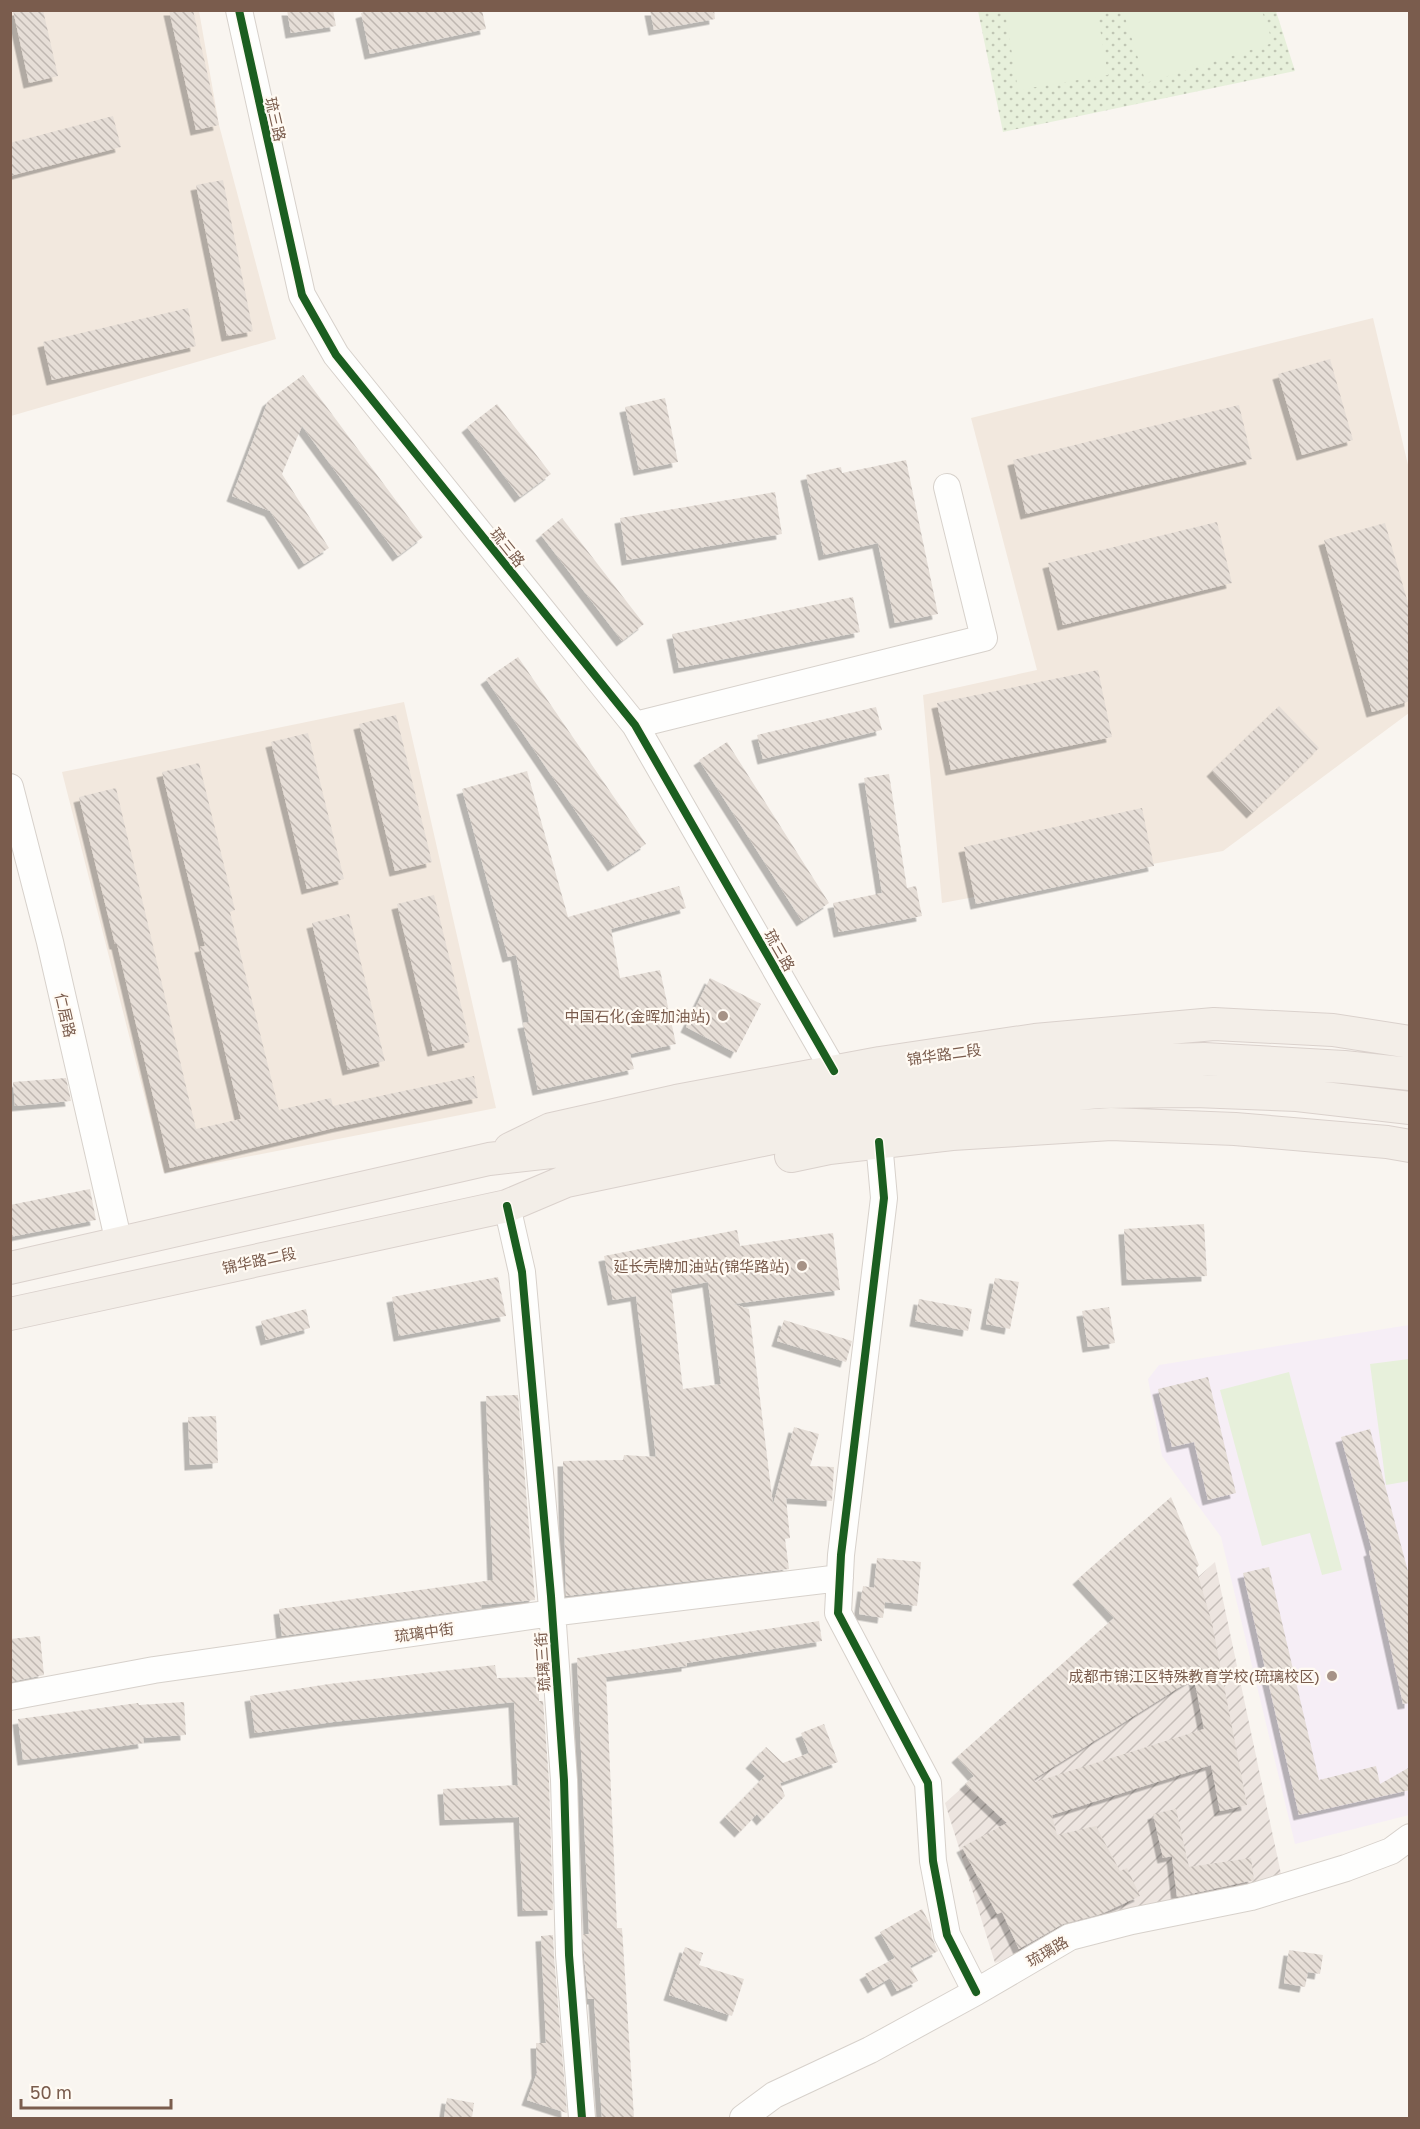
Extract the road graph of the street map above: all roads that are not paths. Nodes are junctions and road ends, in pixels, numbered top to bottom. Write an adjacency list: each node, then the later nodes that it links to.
1 (238, 10): 3 (street, 琉三路)
2 (947, 487): 3 (street)
3 (635, 725): 6 (street, 琉三路)
4 (10, 787): 13 (street, 仁居路)
5 (1410, 1042): 6 (main road, 锦华路二段)
6 (834, 1071): 11 (main road, 锦华路二段)
7 (1410, 1074): 11 (main road, 锦华路二段)
8 (1410, 1108): 12 (main road, 锦华路二段)
9 (879, 1142): 10 (main road, 锦华路二段); 12 (main road, 锦华路二段); 16 (street)
10 (1410, 1146)
11 (489, 1159): 13 (main road, 锦华路二段)
12 (507, 1206): 15 (main road, 锦华路二段); 17 (street, 琉璃三街)
13 (119, 1244): 14 (main road, 锦华路二段)
14 (10, 1268)
15 (10, 1314)
16 (840, 1578): 17 (street, 琉璃中街); 20 (street)
17 (552, 1613): 18 (street, 琉璃中街); 21 (street, 琉璃三街)
18 (10, 1697)
19 (1410, 1837): 20 (street, 琉璃路)
20 (976, 1992): 22 (street, 琉璃路)
21 (582, 2118)
22 (743, 2118)

